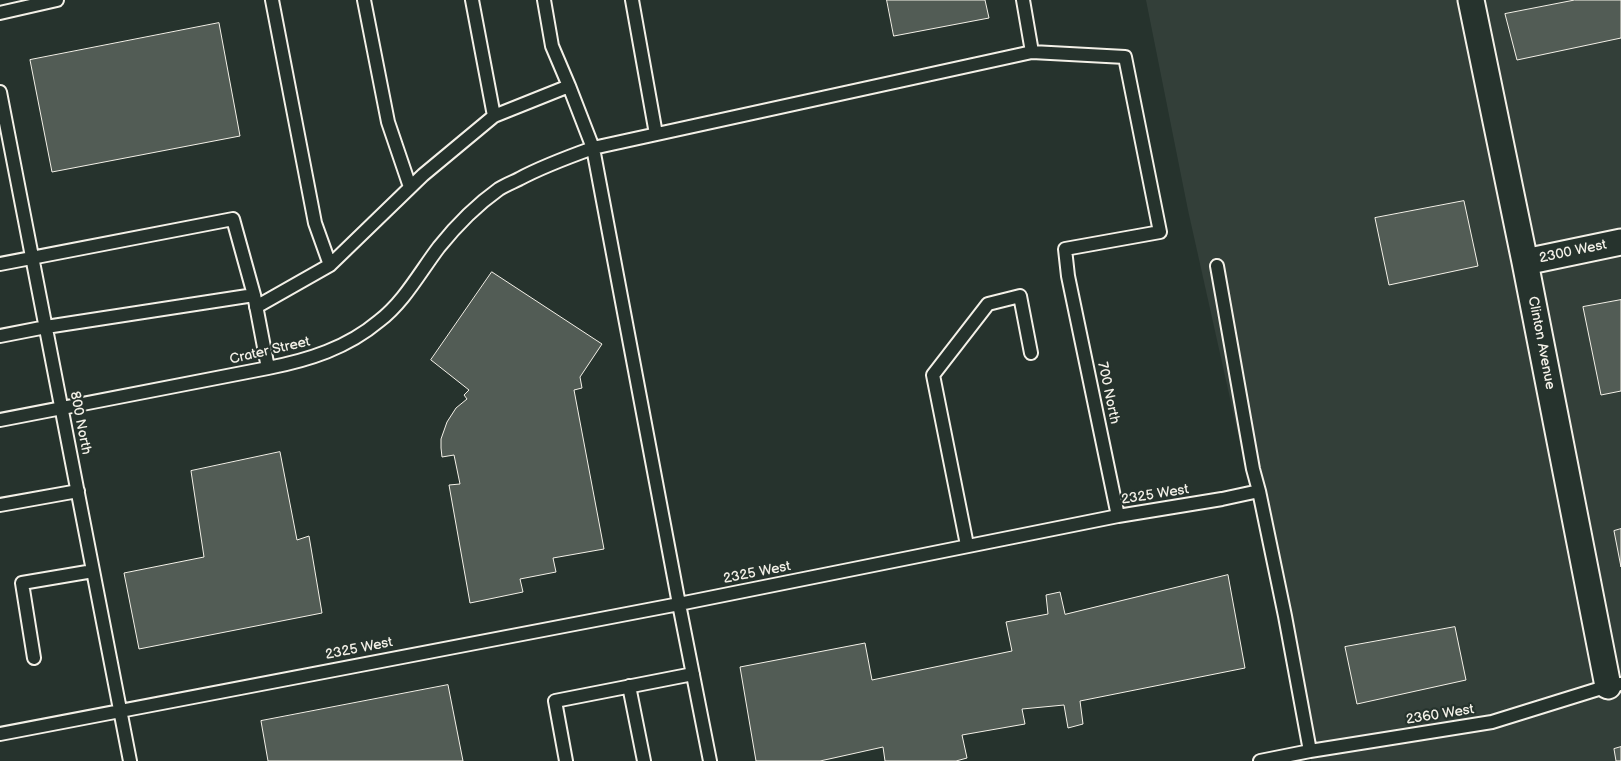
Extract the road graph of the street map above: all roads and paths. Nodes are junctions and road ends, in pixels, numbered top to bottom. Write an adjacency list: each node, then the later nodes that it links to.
1 (57, 0): 9 (lane)
2 (272, 0): 21 (lane)
3 (364, 0): 16 (lane)
4 (472, 0): 13 (lane)
5 (544, 0): 11 (lane)
6 (632, 0): 14 (lane)
7 (1023, 0): 10 (lane)
8 (1471, 0): 19 (street, Clinton Avenue)
9 (0, 13)
10 (1032, 52): 14 (lane, Crater Street); 33 (lane, 700 North)
11 (569, 86): 13 (lane); 15 (lane)
12 (0, 92): 18 (lane, 800 North)
13 (494, 116): 16 (lane)
14 (656, 134): 15 (lane, Crater Street)
15 (593, 148): 27 (lane, Crater Street); 36 (lane)
16 (410, 188): 21 (lane)
17 (1621, 242): 19 (street, 2300 West)
18 (32, 257): 20 (lane); 23 (lane); 24 (lane, 800 North)
19 (1526, 262): 39 (street, Clinton Avenue)
20 (0, 264)
21 (330, 265): 23 (lane)
22 (1217, 266): 31 (lane)
23 (255, 301): 24 (lane); 27 (lane)
24 (46, 327): 25 (lane); 28 (lane, 800 North)
25 (0, 336)
26 (1031, 353): 34 (lane)
27 (268, 368): 28 (lane, Crater Street)
28 (62, 408): 29 (lane, Crater Street); 30 (lane, 800 North)
29 (0, 420)
30 (78, 491): 32 (lane); 35 (lane, 800 North)
31 (1259, 491): 33 (lane, 2325 West); 43 (lane)
32 (0, 506)
33 (1118, 516): 34 (lane, 2325 West)
34 (968, 546): 36 (lane, 2325 West)
35 (93, 571): 37 (lane); 41 (lane, 800 North)
36 (679, 604): 38 (lane); 41 (lane, 2325 West)
37 (34, 658)
38 (693, 674): 40 (lane); 47 (lane)
39 (1614, 685): 43 (lane, 2360 West)
40 (629, 686): 45 (lane); 46 (lane)
41 (120, 710): 42 (lane, 2325 West); 44 (lane, 800 North)
42 (0, 734)
43 (1310, 751): 48 (lane, 2360 West)
44 (130, 761)
45 (566, 761)
46 (644, 761)
47 (710, 761)
48 (1260, 761)

